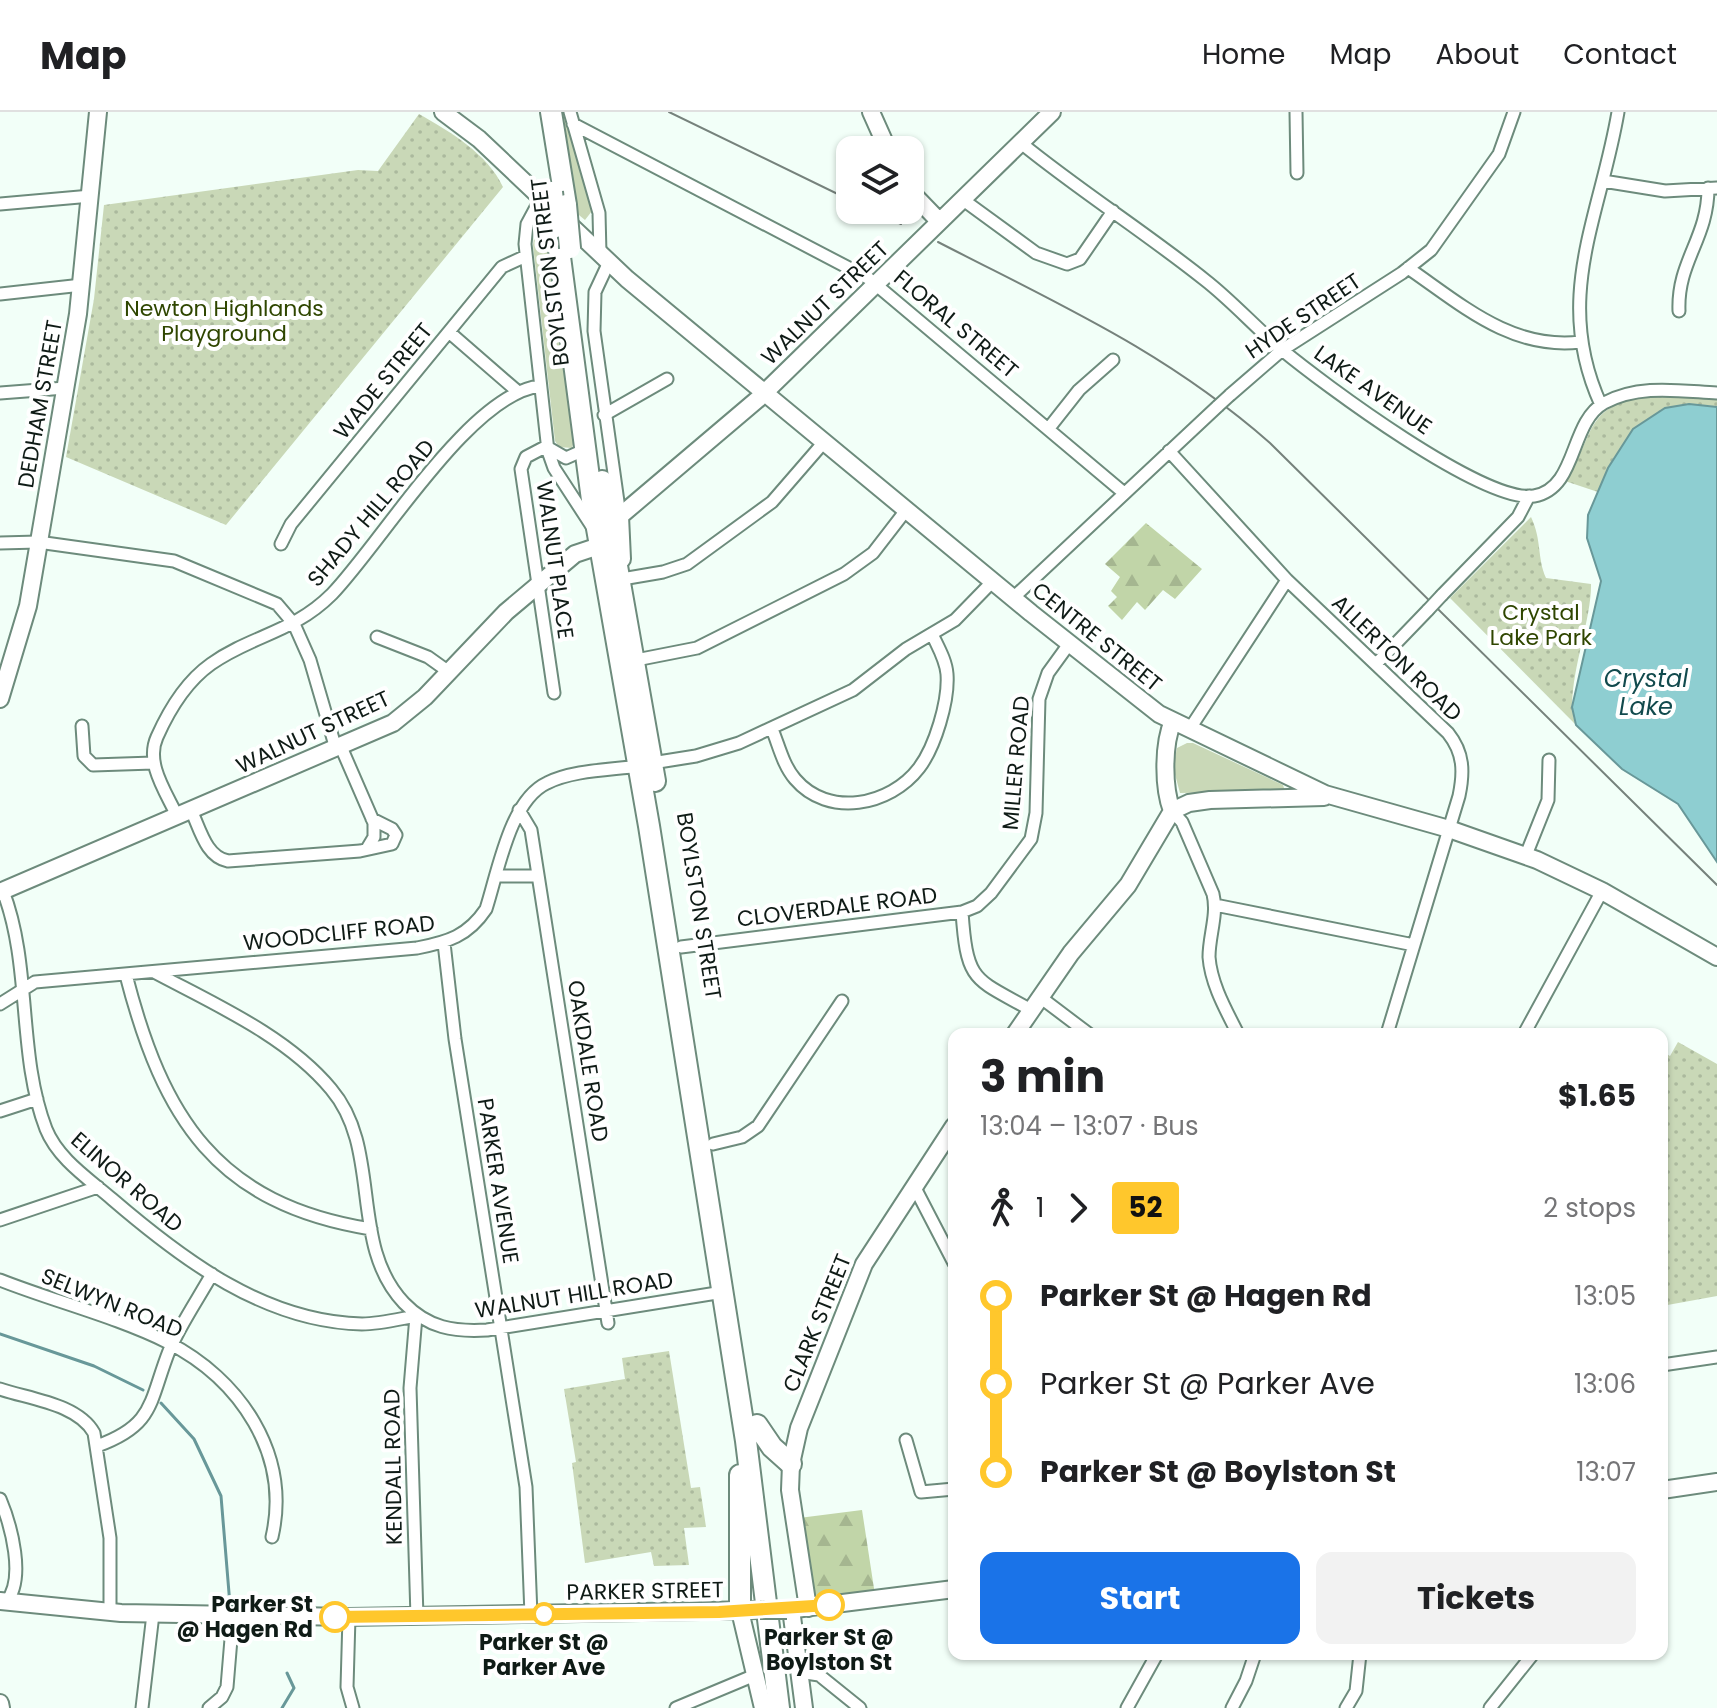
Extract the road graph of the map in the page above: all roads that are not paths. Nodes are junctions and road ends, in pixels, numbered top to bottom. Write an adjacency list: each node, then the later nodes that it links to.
1 (98, 112): 16 (main road, DEDHAM STREET)
2 (443, 112): 17 (main road, CENTRE STREET)
3 (538, 112): 17 (highway, BOYLSTON STREET)
4 (551, 112): 17 (highway, BOYLSTON STREET)
5 (871, 112): 11 (main road)
6 (1052, 112): 12 (main road, WALNUT STREET)
7 (1296, 112): 13 (street)
8 (1514, 112): 26 (street, HYDE STREET)
9 (1618, 112): 14 (street)
10 (572, 118): 25 (street); 27 (street, FLORAL STREET)
11 (882, 136)
12 (1021, 143): 18 (main road, WALNUT STREET); 21 (street, LAKE AVENUE)
13 (1297, 173)
14 (1603, 181): 15 (street); 32 (street)
15 (1712, 188): 30 (street)
16 (91, 196): 19 (street); 28 (main road, DEDHAM STREET)
17 (553, 198): 23 (highway, BOYLSTON STREET, bridge); 24 (street); 25 (main road, CENTRE STREET)
18 (962, 199): 21 (street); 22 (main road, WALNUT STREET)
19 (0, 204)
20 (924, 205): 22 (main road)
21 (1113, 211): 33 (street, LAKE AVENUE)
22 (939, 221): 27 (main road, WALNUT STREET)
23 (564, 241): 47 (highway, BOYLSTON STREET); 57 (highway, BOYLSTON STREET)
24 (526, 256): 31 (street, WADE STREET); 36 (street)
25 (604, 258): 40 (main road, CENTRE STREET); 43 (street)
26 (1408, 268): 32 (street); 33 (street, HYDE STREET)
27 (876, 284): 40 (main road, WALNUT STREET); 44 (street, FLORAL STREET)
28 (82, 285): 29 (street); 37 (main road, DEDHAM STREET)
29 (0, 294)
30 (1679, 311)
31 (449, 332): 38 (street); 56 (street, WADE STREET)
32 (1580, 342): 42 (street)
33 (1282, 350): 48 (street, HYDE STREET, bridge); 50 (street, LAKE AVENUE)
34 (1113, 360): 44 (street)
35 (667, 379): 43 (street)
36 (540, 386): 38 (street, SHADY HILL ROAD); 46 (street)
37 (65, 388): 39 (street); 54 (main road, DEDHAM STREET)
38 (517, 391): 62 (street, SHADY HILL ROAD)
39 (0, 393)
40 (764, 393): 45 (main road, CENTRE STREET); 52 (main road, WALNUT STREET)
41 (1717, 393): 42 (street)
42 (1601, 405): 50 (street)
43 (604, 415): 52 (street)
44 (1049, 428): 49 (street, FLORAL STREET)
45 (824, 442): 51 (main road, CENTRE STREET); 57 (street)
46 (547, 446): 47 (street); 53 (street); 60 (street, WALNUT PLACE)
47 (584, 450): 53 (highway, BOYLSTON STREET)
48 (1169, 451): 49 (street, HYDE STREET); 58 (street, ALLERTON ROAD)
49 (1124, 493): 61 (street, HYDE STREET)
50 (1529, 496): 67 (street, bridge)
51 (907, 509): 59 (main road, CENTRE STREET); 66 (street)
52 (620, 516): 57 (main road)
53 (598, 540): 60 (main road, WALNUT STREET); 78 (highway, BOYLSTON STREET)
54 (38, 542): 55 (street); 62 (street); 70 (main road, DEDHAM STREET)
55 (0, 543)
56 (281, 544)
57 (622, 579): 66 (highway, BOYLSTON STREET)
58 (1287, 580): 67 (street, ALLERTON ROAD); 74 (street)
59 (993, 581): 61 (main road, CENTRE STREET); 63 (street, WOODCLIFF ROAD)
60 (538, 585): 68 (main road, WALNUT STREET); 69 (street, WALNUT PLACE)
61 (1013, 598): 65 (main road, CENTRE STREET)
62 (294, 624): 75 (street); 77 (street, SHADY HILL ROAD)
63 (932, 634): 73 (street, WOODCLIFF ROAD); 73 (street)
64 (377, 637): 68 (street)
65 (1069, 644): 71 (main road, CENTRE STREET); 92 (street, MILLER ROAD)
66 (636, 660): 78 (highway, BOYLSTON STREET)
67 (1376, 664): 84 (street, ALLERTON ROAD)
68 (449, 672): 75 (main road, WALNUT STREET)
69 (554, 693)
70 (0, 699)
71 (1173, 721): 74 (main road, CENTRE STREET); 81 (main road)
72 (82, 726): 77 (street)
73 (772, 729): 78 (street, WOODCLIFF ROAD)
74 (1189, 730): 79 (main road, CENTRE STREET)
75 (338, 748): 82 (main road, WALNUT STREET); 83 (street)
76 (1549, 760): 86 (street)
77 (153, 763): 82 (street)
78 (646, 764): 80 (street, WOODCLIFF ROAD); 95 (highway, BOYLSTON STREET); 119 (highway, BOYLSTON STREET)
79 (1333, 797): 81 (main road); 84 (main road, CENTRE STREET)
80 (519, 810): 87 (street, WOODCLIFF ROAD); 88 (street, OAKDALE ROAD)
81 (1172, 811): 91 (street); 101 (main road)
82 (184, 813): 85 (street); 90 (main road, WALNUT STREET)
83 (372, 819): 85 (street); 85 (street)
84 (1449, 829): 86 (main road, CENTRE STREET); 94 (street, ALLERTON ROAD)
85 (368, 847)
86 (1526, 855): 89 (main road, CENTRE STREET)
87 (497, 876): 88 (street); 93 (street, WOODCLIFF ROAD)
88 (538, 876): 121 (street, OAKDALE ROAD)
89 (1602, 891): 96 (main road, CENTRE STREET); 107 (street)
90 (2, 892): 99 (street, ELINOR ROAD)
91 (1215, 905): 94 (street); 105 (street)
92 (962, 912): 95 (street, CLOVERDALE ROAD); 101 (street, CLOVERDALE ROAD)
93 (444, 943): 97 (street, WOODCLIFF ROAD); 122 (street, PARKER AVENUE)
94 (1414, 945): 106 (street, ALLERTON ROAD)
95 (681, 947): 111 (highway, BOYLSTON STREET)
96 (1717, 957)
97 (154, 972): 98 (street, WOODCLIFF ROAD); 115 (street, WALNUT HILL ROAD)
98 (126, 975): 99 (street, WOODCLIFF ROAD); 115 (street)
99 (23, 990): 102 (street, WOODCLIFF ROAD); 108 (street, ELINOR ROAD)
100 (842, 1001): 111 (street)
101 (1036, 1003): 103 (main road); 104 (street, CLOVERDALE ROAD)
102 (0, 1004)
103 (1019, 1028)
104 (1079, 1028)
105 (1235, 1028)
106 (1389, 1028)
107 (1527, 1028)
108 (37, 1099): 109 (street); 113 (street, ELINOR ROAD)
109 (0, 1111)
110 (948, 1135): 112 (main road, CLARK STREET)
111 (713, 1144): 128 (highway, BOYLSTON STREET)
112 (914, 1186): 116 (street); 131 (main road, CLARK STREET)
113 (98, 1187): 114 (street); 117 (street, ELINOR ROAD)
114 (0, 1220)
115 (371, 1229): 120 (street, WALNUT HILL ROAD)
116 (948, 1251)
117 (212, 1274): 120 (street, ELINOR ROAD); 123 (street)
118 (0, 1280): 123 (street, SELWYN ROAD)
119 (723, 1292): 121 (street, WALNUT HILL ROAD); 127 (highway, BOYLSTON STREET)
120 (416, 1316): 122 (street, WALNUT HILL ROAD); 146 (street, KENDALL ROAD)
121 (608, 1317): 122 (street, WALNUT HILL ROAD)
122 (501, 1328): 144 (street, PARKER AVENUE)
123 (172, 1345): 130 (street); 136 (street, SELWYN ROAD)
124 (1717, 1357): 125 (street)
125 (1668, 1364)
126 (0, 1392): 130 (street)
127 (741, 1407): 140 (highway); 158 (highway, BOYLSTON STREET)
128 (757, 1425): 131 (highway); 159 (highway, BOYLSTON STREET)
129 (906, 1440): 134 (street)
130 (97, 1446): 141 (street)
131 (791, 1464): 139 (main road)
132 (1717, 1482): 133 (main road)
133 (1668, 1489)
134 (948, 1490)
135 (0, 1499): 138 (street)
136 (272, 1537)
137 (948, 1590): 139 (main road, PARKER STREET)
138 (2, 1605): 141 (main road, PARKER STREET)
139 (795, 1609): 140 (main road, PARKER STREET, bridge); 151 (main road)
140 (750, 1610): 144 (main road, PARKER STREET); 152 (main road)
141 (110, 1612): 142 (main road, PARKER STREET)
142 (153, 1614): 143 (main road, PARKER STREET); 154 (street)
143 (233, 1615): 145 (main road, PARKER STREET); 155 (street)
144 (531, 1615): 146 (main road, PARKER STREET)
145 (349, 1617): 146 (main road, PARKER STREET); 153 (street)
146 (417, 1617)
147 (1154, 1660): 162 (street)
148 (1253, 1660): 163 (street)
149 (1359, 1660): 164 (street)
150 (1528, 1660): 165 (street)
151 (799, 1672): 160 (main road); 161 (street)
152 (755, 1675): 156 (street); 157 (main road)
153 (351, 1706)
154 (142, 1708)
155 (209, 1708)
156 (676, 1708)
157 (763, 1708)
158 (779, 1708)
159 (792, 1708)
160 (804, 1708)
161 (860, 1708)
162 (1127, 1708)
163 (1232, 1708)
164 (1346, 1708)
165 (1490, 1708)

